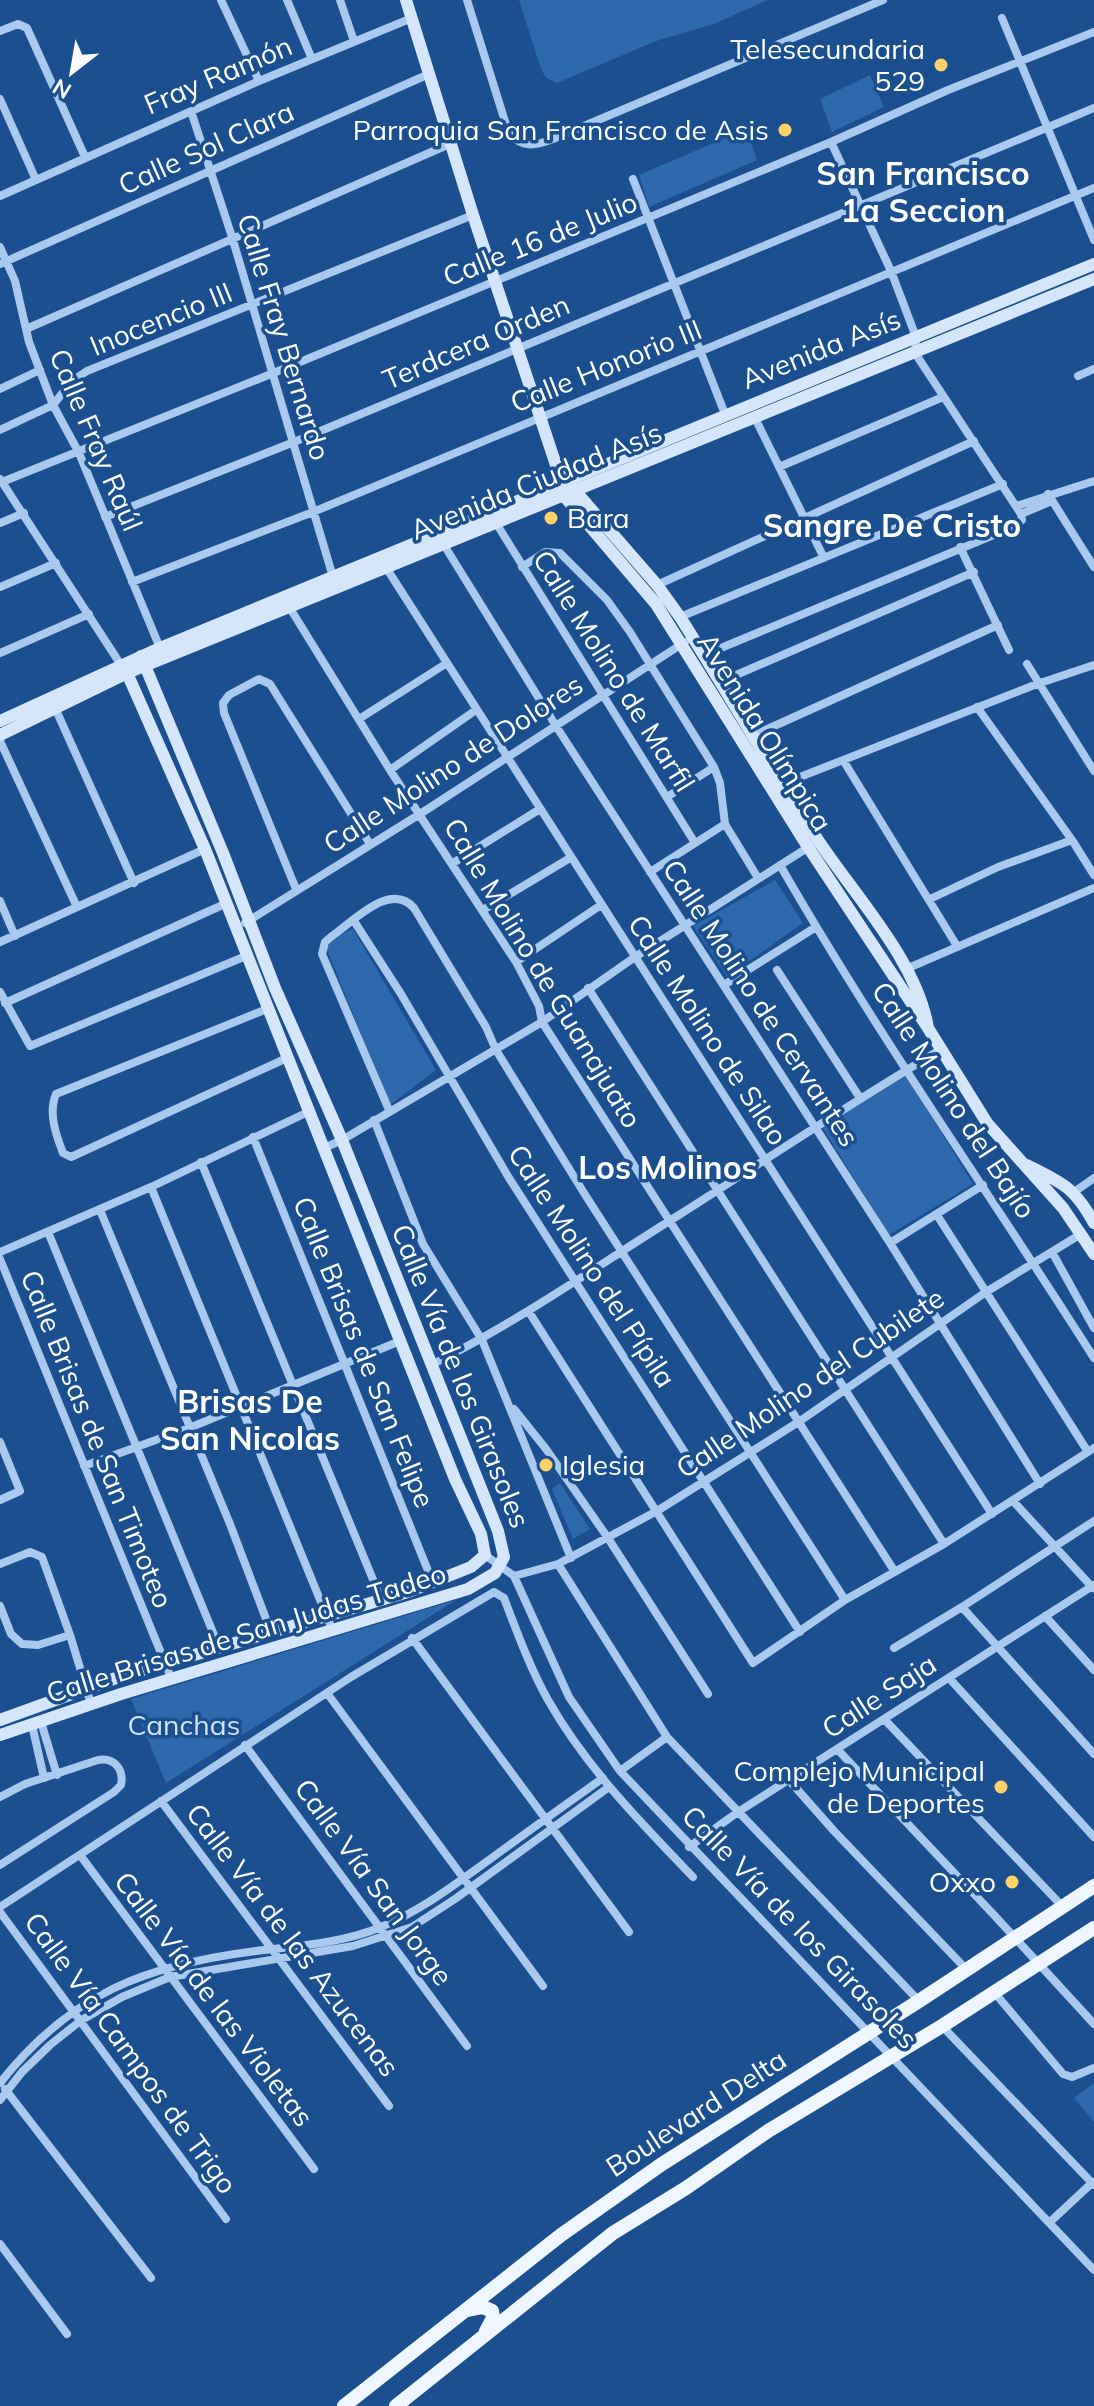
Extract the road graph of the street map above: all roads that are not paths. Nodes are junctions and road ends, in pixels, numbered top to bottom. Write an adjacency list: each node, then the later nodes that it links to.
1 (221, 0): 15 (street)
2 (287, 0): 12 (street)
3 (340, 0): 11 (street)
4 (406, 0): 7 (street)
5 (467, 0): 6 (street)
6 (883, 0)
7 (412, 18): 11 (street, Fray Ramón); 14 (street)
8 (1002, 18): 13 (street)
9 (0, 31): 22 (street)
10 (1094, 32): 13 (street, Calle 16 de Julio)
11 (354, 41): 12 (street, Fray Ramón)
12 (312, 59): 15 (street, Fray Ramón)
13 (1021, 62): 19 (street); 20 (street, Calle 16 de Julio)
14 (429, 74): 21 (street); 23 (street, Calle Sol Clara)
15 (259, 81): 18 (street, Fray Ramón)
16 (0, 99): 25 (street)
17 (1094, 108): 19 (street, Terdcera Orden)
18 (191, 111): 22 (street, Fray Ramón); 23 (street, Calle Fray Bernardo)
19 (1047, 128): 28 (street); 29 (street, Terdcera Orden)
20 (831, 142): 29 (street); 31 (street, Calle 16 de Julio)
21 (452, 143): 30 (street); 32 (street)
22 (85, 157): 25 (street, Fray Ramón)
23 (209, 171): 32 (street, Calle Fray Bernardo); 35 (street, Calle Sol Clara)
24 (633, 179): 31 (street)
25 (36, 180): 27 (street, Fray Ramón)
26 (1094, 188): 28 (street, Calle Honorio III)
27 (0, 196)
28 (1075, 196): 33 (street); 37 (street, Calle Honorio III)
29 (863, 206): 37 (street); 40 (street, Terdcera Orden)
30 (473, 215): 39 (street); 41 (street, Inocencio III)
31 (647, 219): 39 (street, Calle 16 de Julio); 40 (street)
32 (232, 237): 41 (street, Calle Fray Bernardo); 42 (street)
33 (1094, 240)
34 (0, 247): 35 (street, Calle Fray Raúl)
35 (3, 262): 42 (street, Calle Fray Raúl)
36 (1094, 264): 43 (street, Avenida Asís)
37 (891, 271): 43 (street); 45 (street, Calle Honorio III)
38 (1094, 279): 46 (street, Avenida Ciudad Asís)
39 (496, 280): 44 (street); 49 (street, Calle 16 de Julio)
40 (675, 285): 44 (street, Terdcera Orden); 45 (street)
41 (251, 306): 49 (street, Calle Fray Bernardo); 53 (street, Inocencio III)
42 (26, 329): 48 (street, Calle Fray Raúl)
43 (916, 337): 46 (street); 54 (street, Avenida Asís)
44 (516, 348): 55 (street); 59 (street, Terdcera Orden)
45 (703, 351): 54 (street); 55 (street, Calle Honorio III)
46 (915, 353): 52 (street); 56 (street, Avenida Ciudad Asís)
47 (1094, 369): 50 (street)
48 (40, 370): 51 (street); 53 (street, Calle Fray Raúl)
49 (271, 374): 59 (street, Calle Fray Bernardo); 60 (street, Calle 16 de Julio)
50 (1078, 376)
51 (0, 389)
52 (943, 397): 58 (street); 61 (street)
53 (53, 405): 57 (street); 60 (street, Calle Fray Raúl)
54 (725, 414): 65 (street, Avenida Asís)
55 (539, 416): 65 (street); 68 (street, Calle Honorio III)
56 (755, 418): 61 (street); 65 (street, Avenida Ciudad Asís)
57 (0, 430)
58 (974, 441): 64 (street); 71 (street)
59 (294, 442): 68 (street, Calle Fray Bernardo); 70 (street, Terdcera Orden)
60 (79, 453): 62 (street, Calle 16 de Julio); 70 (street, Calle Fray Raúl)
61 (779, 467): 71 (street)
62 (1, 480): 69 (street)
63 (1094, 481): 66 (street)
64 (1003, 484): 67 (street); 76 (street)
65 (565, 488): 73 (street, Avenida Ciudad Asís); 82 (street, Avenida Ciudad Asís); 84 (street, Avenida Olímpica); 90 (street, Avenida Olímpica)
66 (1050, 498): 67 (street); 79 (street)
67 (1019, 510): 75 (street)
68 (313, 512): 82 (street, Calle Fray Bernardo); 83 (street, Calle Honorio III)
69 (24, 513): 72 (street); 77 (street)
70 (105, 517): 83 (street, Calle Fray Raúl)
71 (805, 518): 76 (street); 84 (street)
72 (0, 523)
73 (496, 523): 74 (street, Avenida Ciudad Asís); 78 (street, Calle Molino de Marfil)
74 (444, 545): 80 (street, Avenida Ciudad Asís); 109 (street, Calle Molino de Cervantes)
75 (960, 547): 81 (street); 94 (street)
76 (824, 558): 88 (street)
77 (56, 563): 85 (street); 87 (street)
78 (522, 567): 97 (street); 103 (street, Calle Molino de Marfil)
79 (1094, 567)
80 (387, 569): 86 (street, Avenida Ciudad Asís); 96 (street, Calle Molino de Silao)
81 (974, 572): 89 (street); 101 (street)
82 (333, 577): 86 (street, Avenida Ciudad Asís)
83 (132, 582): 91 (street, Calle Fray Raúl)
84 (657, 585): 88 (street, Avenida Olímpica)
85 (0, 587)
86 (287, 604): 91 (street, Avenida Ciudad Asís); 95 (street, Avenida Ciudad Asís); 107 (street, Calle Molino de Guanajuato)
87 (89, 614): 93 (street); 100 (street)
88 (680, 617): 90 (street, Avenida Olímpica)
89 (998, 625): 92 (street); 111 (street)
90 (687, 641): 94 (street, Avenida Olímpica); 97 (street, Calle Molino de Dolores); 126 (street, Avenida Olímpica)
91 (160, 648): 95 (street, Avenida Ciudad Asís)
92 (1009, 650)
93 (0, 653)
94 (704, 655): 101 (street, Avenida Olímpica)
95 (144, 661): 100 (street, Avenida Ciudad Asís); 143 (street, Calle Vía de los Girasoles)
96 (447, 663): 106 (street, Calle Molino de Silao); 107 (street)
97 (651, 663): 103 (street, Calle Molino de Dolores); 115 (street)
98 (1027, 664): 102 (street)
99 (1093, 668): 102 (street)
100 (124, 669): 105 (street, Avenida Ciudad Asís); 108 (street, Avenida Ciudad Asís); 127 (street, Calle Vía de los Girasoles)
101 (720, 682): 111 (street, Avenida Olímpica)
102 (1037, 684): 104 (street); 117 (street)
103 (602, 695): 109 (street, Calle Molino de Dolores); 119 (street, Calle Molino de Marfil)
104 (977, 707): 114 (street); 123 (street)
105 (56, 710): 110 (street, Avenida Ciudad Asís); 134 (street)
106 (476, 710): 113 (street, Calle Molino de Silao); 116 (street)
107 (359, 719): 116 (street, Calle Molino de Guanajuato)
108 (0, 721)
109 (556, 726): 113 (street, Calle Molino de Dolores); 131 (street, Calle Molino de Cervantes)
110 (0, 735)
111 (752, 736): 118 (street, Avenida Olímpica)
112 (0, 741): 141 (street)
113 (507, 757): 120 (street, Calle Molino de Silao); 121 (street, Calle Molino de Dolores)
114 (843, 760): 118 (street); 137 (street)
115 (714, 767): 119 (street); 122 (street)
116 (390, 770): 121 (street, Calle Molino de Guanajuato)
117 (1094, 771)
118 (782, 784): 126 (street, Avenida Olímpica)
119 (667, 797): 124 (street, Calle Molino de Marfil)
120 (540, 809): 128 (street, Calle Molino de Silao); 129 (street)
121 (420, 814): 125 (street, Calle Molino de Dolores); 129 (street, Calle Molino de Guanajuato)
122 (725, 824): 124 (street); 133 (street)
123 (1072, 840): 132 (street); 137 (street)
124 (695, 843): 131 (street)
125 (370, 844): 136 (street, Calle Molino de Dolores); 136 (street)
126 (814, 844): 130 (street); 154 (street, Avenida Olímpica); 162 (street, Avenida Olímpica)
127 (205, 849): 134 (street); 139 (street, Calle Vía de los Girasoles)
128 (570, 858): 140 (street, Calle Molino de Silao); 142 (street)
129 (453, 863): 142 (street, Calle Molino de Guanajuato)
130 (780, 865): 133 (street); 146 (street, Calle Molino del Bajío)
131 (650, 872): 145 (street, Calle Molino de Cervantes)
132 (1094, 875)
133 (758, 878): 145 (street)
134 (134, 883): 141 (street)
135 (1094, 888): 150 (street)
136 (296, 889): 143 (street, Calle Molino de Dolores)
137 (930, 899): 150 (street)
138 (0, 901): 148 (street)
139 (227, 903): 147 (street, Calle Vía de los Girasoles); 159 (street)
140 (601, 905): 152 (street, Calle Molino de Silao); 153 (street)
141 (77, 907): 148 (street)
142 (483, 910): 153 (street, Calle Molino de Guanajuato)
143 (249, 921): 147 (street, Calle Molino de Dolores); 174 (street, Calle Vía de los Girasoles)
144 (354, 921): 163 (street); 167 (street, Calle Molino del Pípila); 169 (street)
145 (684, 925): 152 (street); 156 (street, Calle Molino de Cervantes)
146 (816, 927): 156 (street); 166 (street, Calle Molino del Bajío)
147 (236, 928): 151 (street, Calle Vía de los Girasoles)
148 (15, 936): 149 (street)
149 (0, 942)
150 (957, 946): 154 (street)
151 (246, 956): 159 (street); 160 (street, Calle Vía de los Girasoles)
152 (635, 957): 157 (street); 177 (street, Calle Molino de Silao)
153 (516, 962): 161 (street, Calle Molino de Guanajuato)
154 (906, 969): 162 (street, Avenida Olímpica)
155 (777, 970): 168 (street)
156 (724, 985): 172 (street, Calle Molino de Cervantes)
157 (588, 988): 161 (street); 182 (street)
158 (0, 992): 159 (street)
159 (5, 1003)
160 (267, 1009): 165 (street, Calle Vía de los Girasoles); 165 (street)
161 (542, 1022): 163 (street); 186 (street, Calle Molino de Guanajuato)
162 (928, 1028): 164 (street, Avenida Olímpica)
163 (496, 1050): 167 (street); 192 (street)
164 (940, 1050): 166 (street); 176 (street, Avenida Olímpica)
165 (287, 1058): 170 (street, Calle Vía de los Girasoles)
166 (907, 1070): 168 (street); 180 (street, Calle Molino del Bajío)
167 (448, 1078): 169 (street); 197 (street, Calle Molino del Pípila)
168 (860, 1098): 172 (street)
169 (389, 1110): 171 (street)
170 (308, 1112): 173 (street); 175 (street, Calle Vía de los Girasoles)
171 (374, 1120): 174 (street); 202 (street)
172 (815, 1127): 177 (street); 190 (street, Calle Molino de Cervantes)
173 (253, 1137): 178 (street); 206 (street, Calle Brisas de San Felipe)
174 (342, 1140): 175 (street); 207 (street, Calle Vía de los Girasoles)
175 (324, 1148): 203 (street, Calle Vía de los Girasoles)
176 (1018, 1160): 183 (street, Avenida Olímpica); 189 (street, Avenida Olímpica)
177 (766, 1161): 182 (street); 204 (street, Calle Molino de Silao)
178 (201, 1162): 181 (street); 208 (street)
179 (1094, 1178): 183 (street)
180 (983, 1185): 185 (street); 196 (street, Calle Molino del Bajío)
181 (151, 1187): 184 (street); 211 (street)
182 (718, 1192): 186 (street); 209 (street)
183 (1074, 1192): 187 (street, Avenida Olímpica)
184 (100, 1210): 188 (street); 213 (street)
185 (937, 1215): 190 (street); 198 (street)
186 (670, 1220): 192 (street); 212 (street, Calle Molino de Guanajuato)
187 (1094, 1223)
188 (48, 1232): 191 (street); 215 (street)
189 (1081, 1234): 193 (street, Calle Molino del Cubilete); 194 (street, Avenida Olímpica)
190 (890, 1243): 200 (street, Calle Molino de Cervantes)
191 (0, 1252)
192 (623, 1252): 197 (street); 217 (street)
193 (1052, 1252): 196 (street, Calle Molino del Cubilete); 201 (street)
194 (1094, 1254)
195 (0, 1259): 218 (street, Calle Brisas de San Timoteo)
196 (1034, 1264): 198 (street, Calle Molino del Cubilete); 205 (street, Calle Molino del Bajío)
197 (576, 1283): 199 (street); 219 (street, Calle Molino del Pípila)
198 (986, 1292): 200 (street, Calle Molino del Cubilete); 216 (street)
199 (529, 1312): 202 (street); 223 (street)
200 (939, 1324): 204 (street, Calle Molino del Cubilete); 220 (street, Calle Molino de Cervantes)
201 (1094, 1328)
202 (482, 1340): 207 (street); 210 (street)
203 (400, 1341): 206 (street); 229 (street, Calle Vía de los Girasoles)
204 (892, 1356): 209 (street, Calle Molino del Cubilete); 224 (street, Calle Molino de Silao)
205 (1094, 1358)
206 (346, 1363): 208 (street); 236 (street, Calle Brisas de San Felipe)
207 (431, 1365): 233 (street, Calle Vía de los Girasoles)
208 (292, 1384): 211 (street); 238 (street)
209 (844, 1388): 212 (street, Calle Molino del Cubilete); 227 (street)
210 (508, 1403): 226 (street); 230 (street)
211 (240, 1405): 213 (street); 242 (street)
212 (800, 1421): 217 (street, Calle Molino del Cubilete); 234 (street, Calle Molino de Guanajuato)
213 (189, 1428): 215 (street); 245 (street)
214 (0, 1442): 221 (street)
215 (136, 1447): 218 (street); 249 (street)
216 (1091, 1450): 220 (street)
217 (751, 1453): 219 (street, Calle Molino del Cubilete); 239 (street)
218 (84, 1466): 252 (street, Calle Brisas de San Timoteo)
219 (704, 1481): 223 (street, Calle Molino del Cubilete); 246 (street, Calle Molino del Pípila)
220 (1040, 1484): 222 (street)
221 (0, 1500)
222 (1013, 1501): 224 (street); 228 (street)
223 (657, 1511): 226 (street, Calle Molino del Cubilete); 246 (street)
224 (992, 1514): 227 (street)
225 (1094, 1521): 228 (street)
226 (608, 1538): 230 (street, Calle Molino del Cubilete); 260 (street)
227 (944, 1544): 234 (street)
228 (1055, 1546): 237 (street); 241 (street)
229 (485, 1555): 233 (street); 236 (street, Calle Brisas de San Judas Tadeo)
230 (571, 1558): 232 (street, Calle Molino del Cubilete)
231 (0, 1564): 247 (street)
232 (558, 1564): 235 (street, Calle Molino del Cubilete); 266 (street)
233 (500, 1567): 235 (street, Calle Vía de los Girasoles); 244 (street, Calle Brisas de San Judas Tadeo)
234 (895, 1572): 239 (street)
235 (514, 1576): 270 (street, Calle Vía de los Girasoles)
236 (433, 1583): 238 (street, Calle Brisas de San Judas Tadeo)
237 (1093, 1587): 243 (street, Calle Saja)
238 (381, 1599): 242 (street, Calle Brisas de San Judas Tadeo)
239 (845, 1600): 246 (street)
240 (0, 1606): 247 (street)
241 (962, 1607): 250 (street); 251 (street)
242 (327, 1615): 244 (street); 245 (street, Calle Brisas de San Judas Tadeo)
243 (1045, 1616): 250 (street, Calle Saja); 253 (street)
244 (332, 1629): 256 (street, Calle Brisas de San Judas Tadeo)
245 (271, 1632): 249 (street, Calle Brisas de San Judas Tadeo)
246 (800, 1632)
247 (70, 1635): 257 (street)
248 (412, 1638): 258 (street); 274 (street); 278 (street)
249 (219, 1647): 252 (street, Calle Brisas de San Judas Tadeo)
250 (997, 1647): 255 (street, Calle Saja); 269 (street)
251 (894, 1648)
252 (166, 1663): 254 (street, Calle Brisas de San Judas Tadeo); 256 (street, Calle Brisas de San Timoteo)
253 (1094, 1670)
254 (116, 1678): 257 (street, Calle Brisas de San Judas Tadeo); 259 (street)
255 (949, 1678): 262 (street, Calle Saja); 279 (street)
256 (172, 1680): 259 (street, Calle Brisas de San Judas Tadeo)
257 (87, 1688): 261 (street); 263 (street, Calle Brisas de San Judas Tadeo)
258 (327, 1693): 267 (street); 284 (street)
259 (121, 1694): 261 (street, Calle Brisas de San Judas Tadeo)
260 (708, 1694)
261 (91, 1704): 264 (street, Calle Brisas de San Judas Tadeo)
262 (884, 1719): 268 (street, Calle Saja); 287 (street)
263 (0, 1720)
264 (37, 1723): 265 (street, Calle Brisas de San Judas Tadeo); 271 (street); 272 (street)
265 (0, 1735)
266 (667, 1737): 270 (street); 277 (street)
267 (245, 1745): 276 (street); 289 (street, Calle Vía San Jorge)
268 (837, 1749): 273 (street, Calle Saja); 293 (street)
269 (1094, 1754)
270 (620, 1771): 280 (street, Calle Vía de los Girasoles)
271 (57, 1775): 272 (street); 282 (street)
272 (44, 1778): 275 (street)
273 (789, 1780): 277 (street, Calle Saja); 298 (street)
274 (606, 1782): 278 (street); 283 (street)
275 (0, 1797)
276 (161, 1801): 281 (street); 294 (street, Calle Vía de las Azucenas)
277 (738, 1812): 280 (street, Calle Saja); 302 (street)
278 (547, 1823): 284 (street); 286 (street); 290 (street)
279 (1094, 1837)
280 (689, 1847): 307 (street, Calle Vía de los Girasoles)
281 (80, 1855): 288 (street); 297 (street, Calle Vía de las Violetas)
282 (0, 1865)
283 (693, 1877)
284 (464, 1878): 286 (street); 289 (street)
285 (1094, 1886): 287 (main road, Boulevard Delta)
286 (472, 1887): 292 (street); 300 (street)
287 (1063, 1907): 293 (main road, Boulevard Delta)
288 (0, 1909): 303 (street, Calle Vía Campos de Trigo)
289 (380, 1928): 292 (street, Calle Vía San Jorge); 294 (street)
290 (629, 1932)
291 (1092, 1933): 296 (main road, Boulevard Delta)
292 (387, 1937): 295 (street); 308 (street, Calle Vía San Jorge)
293 (1015, 1939): 296 (street); 298 (main road, Boulevard Delta)
294 (275, 1949): 295 (street, Calle Vía de las Azucenas); 297 (street)
295 (281, 1959): 299 (street); 314 (street, Calle Vía de las Azucenas)
296 (1037, 1963): 301 (main road, Boulevard Delta); 305 (street)
297 (163, 1968): 299 (street, Calle Vía de las Violetas); 303 (street)
298 (967, 1970): 302 (main road, Boulevard Delta)
299 (170, 1977): 304 (street); 315 (street, Calle Vía de las Violetas)
300 (543, 1986)
301 (994, 1992): 306 (main road, Boulevard Delta); 310 (street)
302 (919, 2001): 307 (main road, Boulevard Delta)
303 (74, 2012): 304 (street, Calle Vía Campos de Trigo); 311 (street)
304 (80, 2021): 312 (street); 317 (street, Calle Vía Campos de Trigo)
305 (1094, 2024)
306 (942, 2026): 309 (main road, Boulevard Delta); 316 (street)
307 (870, 2032): 309 (street, Calle Vía de los Girasoles); 321 (main road, Boulevard Delta)
308 (467, 2046)
309 (892, 2055): 318 (street, Calle Vía de los Girasoles); 323 (main road, Boulevard Delta)
310 (1094, 2068)
311 (0, 2082): 312 (street)
312 (7, 2091): 313 (street); 322 (street)
313 (0, 2100)
314 (389, 2106)
315 (314, 2169)
316 (1093, 2183): 318 (street)
317 (226, 2219)
318 (1050, 2222): 320 (street, Calle Vía de los Girasoles)
319 (0, 2244): 325 (street)
320 (1094, 2270)
321 (510, 2276): 323 (main road); 324 (main road, Boulevard Delta)
322 (151, 2278)
323 (525, 2303): 326 (main road, Boulevard Delta)
324 (467, 2310): 326 (main road); 327 (main road, Boulevard Delta)
325 (67, 2334)
326 (483, 2334): 328 (main road, Boulevard Delta)
327 (344, 2406)
328 (396, 2406)

